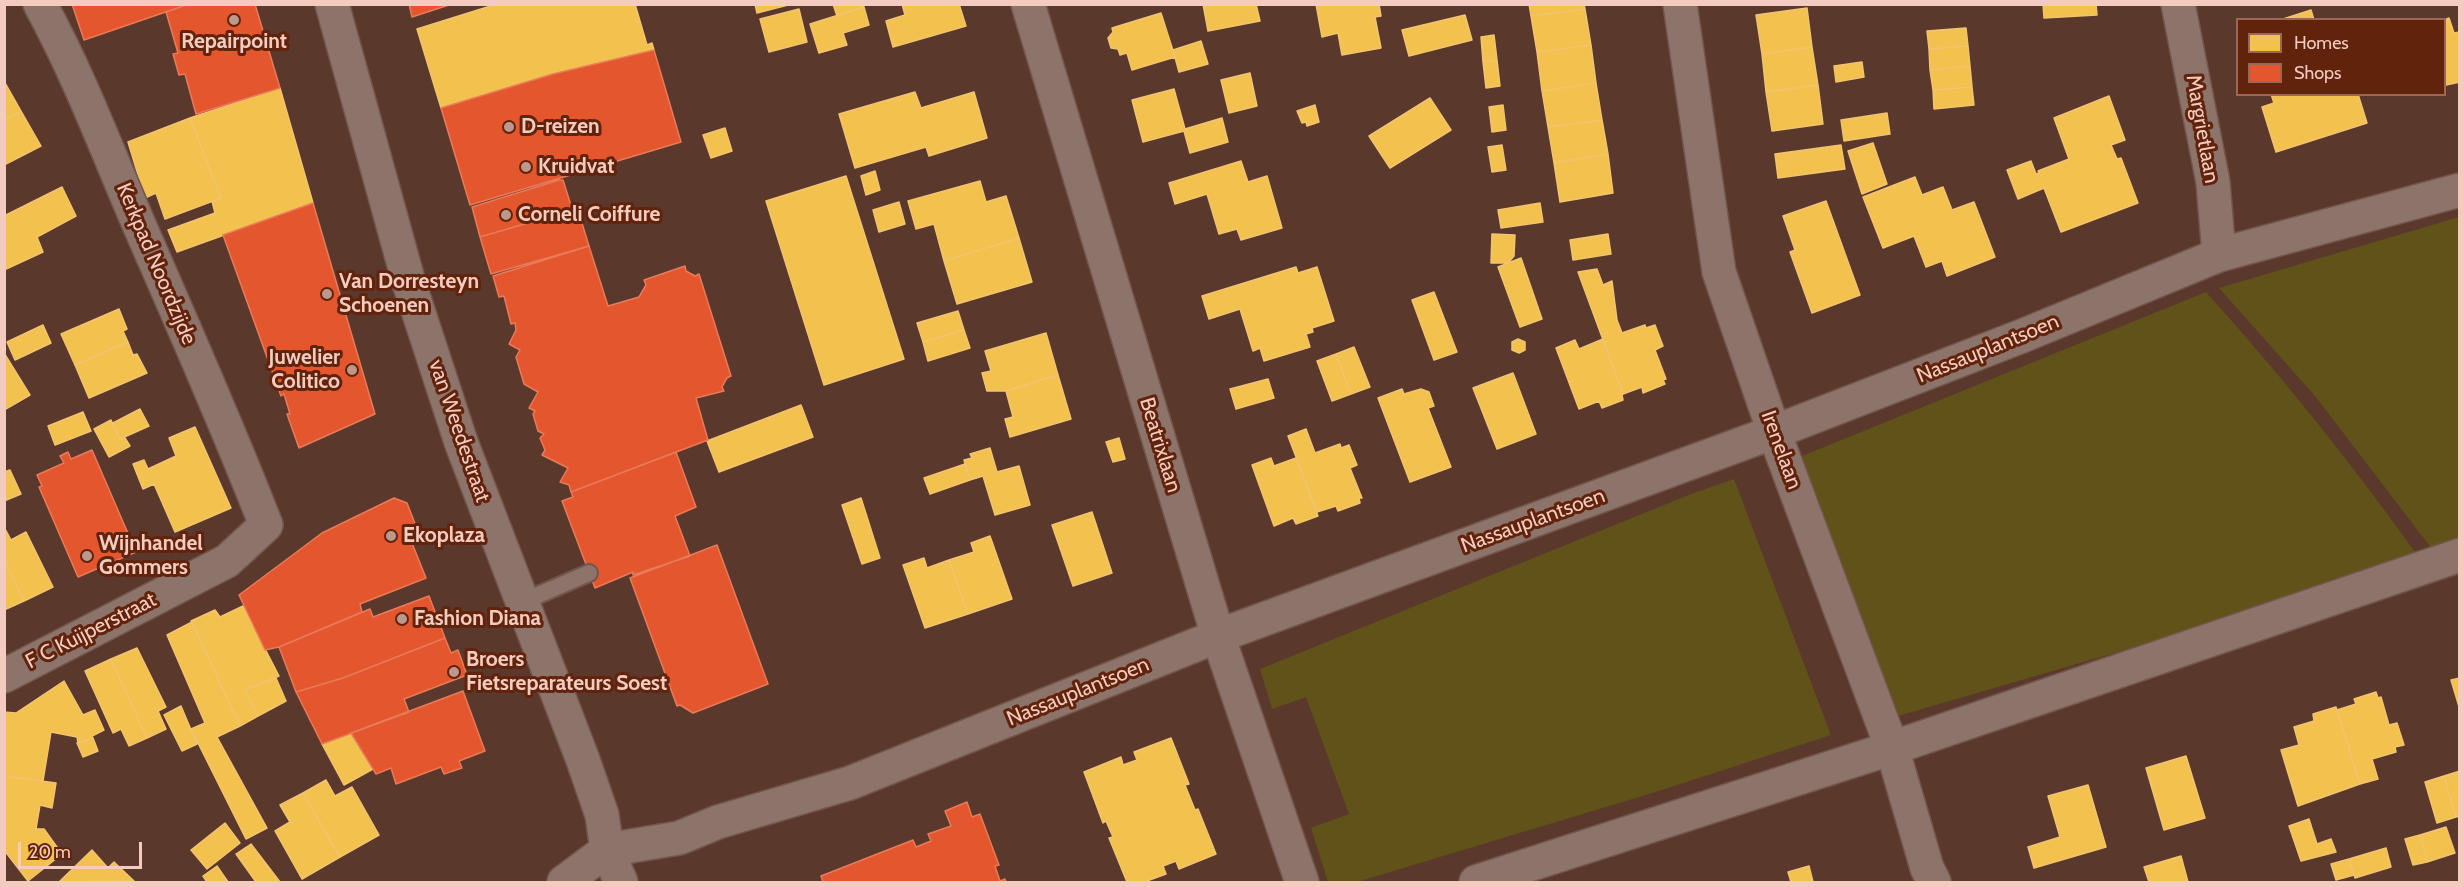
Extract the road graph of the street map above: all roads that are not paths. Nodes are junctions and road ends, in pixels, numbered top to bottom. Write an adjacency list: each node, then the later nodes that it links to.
1 (40, 4): 9 (street, Kerkpad Noordzijde)
2 (332, 4): 12 (street, van Weedestraat)
3 (1028, 4): 13 (street, Beatrixlaan)
4 (1680, 4): 8 (street, Irenelaan)
5 (2178, 4): 7 (street, Margrietlaan)
6 (2460, 190): 7 (street, Nassauplantsoen)
7 (2219, 255): 8 (street, Nassauplantsoen)
8 (1774, 432): 13 (street, Nassauplantsoen); 15 (street, Irenelaan)
9 (266, 525): 14 (street, F C Kuijperstraat)
10 (2460, 555): 15 (street)
11 (589, 573): 12 (lane)
12 (522, 602): 16 (street, van Weedestraat)
13 (1218, 636): 16 (street, Nassauplantsoen); 19 (street, Beatrixlaan)
14 (4, 676)
15 (1892, 748): 20 (street); 21 (street, Irenelaan)
16 (607, 850): 17 (street); 18 (street, van Weedestraat)
17 (564, 882)
18 (621, 882)
19 (1302, 882)
20 (1476, 882)
21 (1934, 882)

